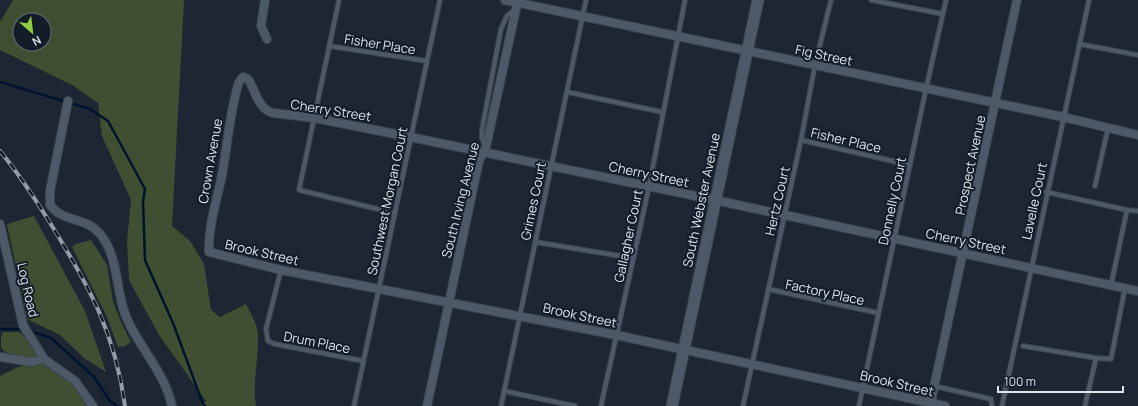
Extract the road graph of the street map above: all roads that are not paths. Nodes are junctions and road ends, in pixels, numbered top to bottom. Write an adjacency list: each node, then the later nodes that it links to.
1 (265, 0): 16 (street)
2 (338, 0): 18 (lane)
3 (440, 0): 21 (lane, Southwest Morgan Court)
4 (586, 0): 14 (lane, Grimes Court)
5 (685, 0): 15 (lane, Gallagher Court)
6 (758, 0): 19 (street, South Webster Avenue)
7 (831, 0): 22 (lane, Hertz Court)
8 (871, 0): 13 (lane)
9 (946, 0): 13 (lane, Donnelly Court)
10 (1017, 0): 27 (street, Prospect Avenue)
11 (1089, 0): 17 (lane, Lavelle Court)
12 (513, 2): 14 (street, Fig Street); 35 (street, South Irving Avenue)
13 (943, 14): 24 (lane, Donnelly Court)
14 (582, 17): 15 (street, Fig Street); 25 (lane, Grimes Court)
15 (678, 37): 19 (street, Fig Street); 28 (lane, Gallagher Court)
16 (267, 39)
17 (1079, 44): 20 (lane); 29 (lane, Lavelle Court)
18 (329, 46): 21 (lane, Fisher Place); 30 (lane)
19 (747, 52): 22 (street, Fig Street); 41 (street, South Webster Avenue)
20 (1138, 55)
21 (427, 61): 33 (lane, Southwest Morgan Court)
22 (815, 65): 24 (street, Fig Street); 34 (lane, Hertz Court)
23 (243, 78): 30 (street, Cherry Street); 49 (street, Crown Avenue)
24 (926, 89): 27 (street, Fig Street); 37 (lane, Donnelly Court)
25 (567, 92): 28 (lane); 36 (lane, Grimes Court)
26 (68, 102): 75 (street)
27 (995, 104): 29 (street, Fig Street); 50 (street, Prospect Avenue)
28 (662, 112): 39 (lane, Gallagher Court)
29 (1062, 117): 31 (street, Fig Street); 40 (lane, Lavelle Court)
30 (315, 118): 33 (street, Cherry Street); 44 (lane)
31 (1108, 128): 32 (street, Fig Street); 38 (lane)
32 (1138, 135)
33 (410, 137): 35 (street, Cherry Street); 44 (lane, Southwest Morgan Court)
34 (801, 140): 37 (lane, Fisher Place); 45 (lane, Hertz Court)
35 (485, 149): 36 (street, Cherry Street); 59 (street, South Irving Avenue)
36 (551, 166): 39 (street, Cherry Street); 48 (lane, Grimes Court)
37 (910, 166): 47 (lane, Donnelly Court)
38 (1095, 186)
39 (649, 187): 41 (street, Cherry Street); 51 (lane, Gallagher Court)
40 (1046, 192): 42 (lane); 52 (lane, Lavelle Court)
41 (716, 200): 45 (street, Cherry Street); 64 (street, South Webster Avenue)
42 (1127, 210): 43 (lane); 54 (lane)
43 (1138, 210)
44 (394, 213): 55 (lane, Southwest Morgan Court)
45 (784, 215): 47 (street, Cherry Street); 57 (lane, Hertz Court)
46 (0, 224): 67 (street, Log Road)
47 (895, 238): 50 (street, Cherry Street); 60 (lane, Donnelly Court)
48 (535, 242): 51 (lane); 61 (lane, Grimes Court)
49 (209, 252): 53 (street, Brook Street)
50 (963, 254): 52 (street, Cherry Street); 70 (street, Prospect Avenue)
51 (633, 258): 62 (lane, Gallagher Court)
52 (1030, 267): 54 (street, Cherry Street); 86 (lane, Lavelle Court)
53 (281, 270): 55 (street, Brook Street); 68 (lane, Drum Place)
54 (1111, 285): 56 (street, Cherry Street)
55 (379, 288): 59 (street, Brook Street); 68 (lane, Southwest Morgan Court)
56 (1126, 288): 58 (street, Cherry Street); 66 (lane)
57 (768, 289): 60 (lane, Factory Place); 69 (lane, Hertz Court)
58 (1138, 291)
59 (449, 302): 61 (street, Brook Street); 77 (street, South Irving Avenue)
60 (878, 313): 71 (lane, Donnelly Court)
61 (520, 315): 62 (street, Brook Street); 72 (lane, Grimes Court)
62 (616, 335): 64 (street, Brook Street); 80 (lane, Gallagher Court)
63 (1023, 346): 66 (lane)
64 (684, 350): 69 (street, Brook Street); 81 (street, South Webster Avenue)
65 (0, 357): 67 (street)
66 (1096, 358): 87 (lane)
67 (44, 359): 74 (street, Log Road)
68 (363, 361): 76 (lane, Southwest Morgan Court)
69 (752, 363): 71 (street, Brook Street); 82 (lane, Hertz Court)
70 (934, 386): 73 (street, Prospect Avenue); 85 (lane)
71 (863, 388): 73 (street, Brook Street); 83 (lane, Donnelly Court)
72 (504, 391): 78 (lane, Grimes Court); 79 (lane)
73 (930, 405): 84 (street, Brook Street)
74 (93, 406)
75 (172, 406)
76 (354, 406)
77 (427, 406)
78 (500, 406)
79 (575, 406)
80 (601, 406)
81 (672, 406)
82 (743, 406)
83 (859, 406)
84 (945, 406)
85 (992, 406)
86 (1002, 406)
87 (1085, 406)

